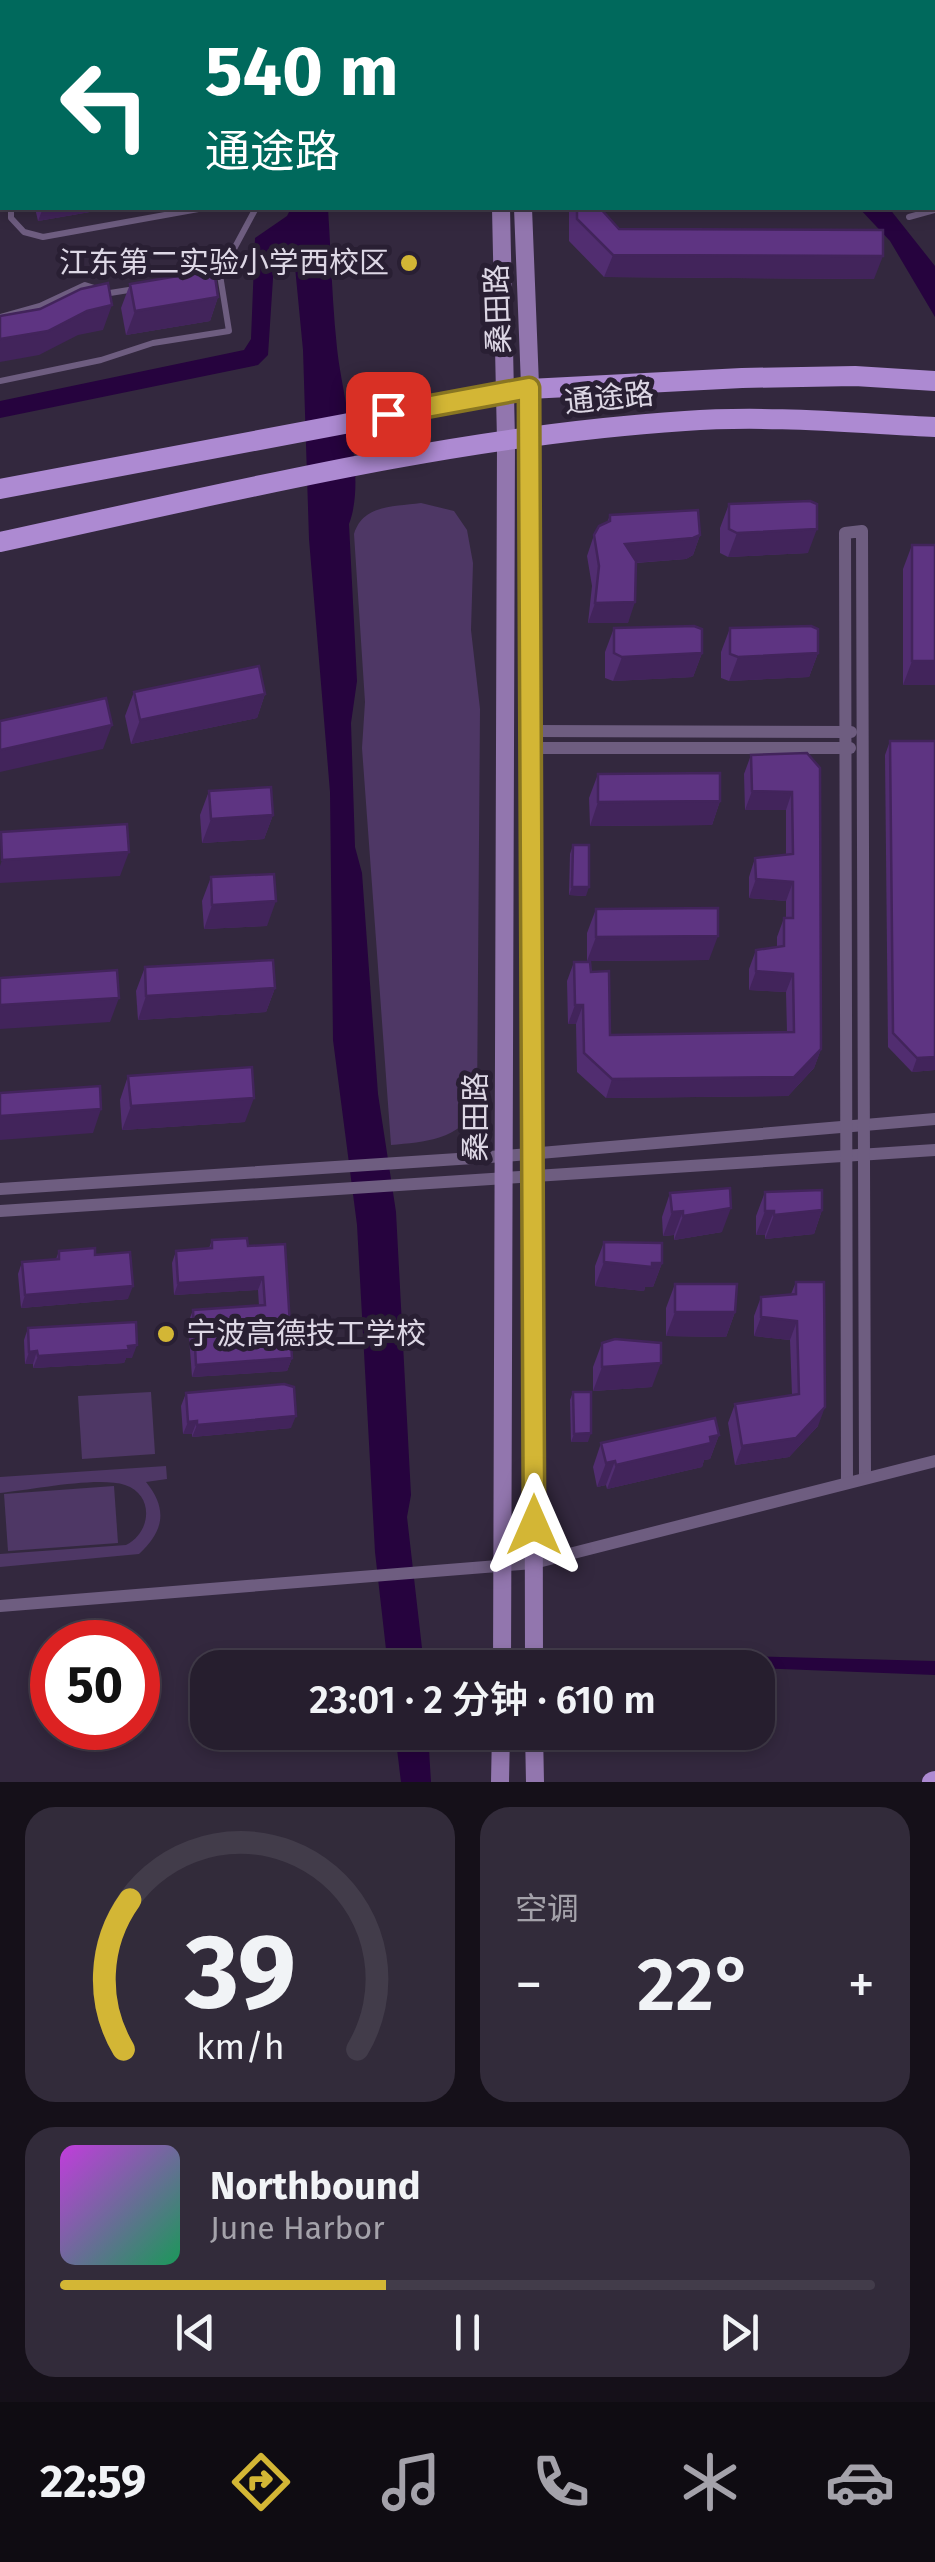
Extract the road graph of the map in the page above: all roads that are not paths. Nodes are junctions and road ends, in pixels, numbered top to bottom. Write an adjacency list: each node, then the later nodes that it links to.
1 (10, 210): 2 (lane)
2 (193, 210)
3 (255, 210): 8 (lane)
4 (500, 210): 15 (main road, 桑田路)
5 (523, 210): 14 (main road, 桑田路)
6 (935, 210): 7 (lane)
7 (909, 216)
8 (220, 275): 9 (lane); 13 (lane)
9 (202, 278)
10 (147, 287): 11 (lane)
11 (0, 317)
12 (935, 381): 14 (main road, 通途路)
13 (0, 382)
14 (529, 388): 15 (main road, 通途路); 17 (main road, 桑田路)
15 (504, 392): 18 (main road, 桑田路); 19 (main road, 通途路)
16 (935, 427): 17 (main road, 通途路)
17 (532, 436): 18 (main road, 通途路); 23 (main road, 桑田路)
18 (506, 441): 20 (main road, 通途路); 32 (main road, 桑田路)
19 (0, 490)
20 (0, 542)
21 (846, 732): 22 (street); 22 (street); 23 (street); 24 (street)
22 (863, 732): 25 (street)
23 (533, 740): 24 (street); 30 (main road, 桑田路)
24 (846, 748): 25 (street); 28 (street)
25 (863, 748): 27 (street)
26 (935, 1119): 27 (street)
27 (865, 1124): 28 (street); 31 (street)
28 (846, 1126): 30 (street); 33 (street)
29 (935, 1150): 31 (street)
30 (534, 1154): 32 (street); 34 (main road, 桑田路)
31 (866, 1155): 33 (street); 39 (street)
32 (504, 1156): 35 (main road, 桑田路); 36 (street)
33 (846, 1156): 34 (street); 40 (street)
34 (534, 1177): 35 (street); 41 (main road, 桑田路)
35 (504, 1179): 37 (street); 42 (main road, 桑田路)
36 (0, 1189)
37 (0, 1212)
38 (935, 1461): 39 (street)
39 (865, 1477): 40 (street)
40 (847, 1482): 41 (street)
41 (534, 1563): 42 (street); 45 (main road, 桑田路)
42 (503, 1568): 43 (street); 44 (main road, 桑田路)
43 (0, 1606)
44 (502, 1650)
45 (534, 1650)
46 (501, 1750): 48 (main road)
47 (534, 1750): 49 (main road)
48 (500, 1782)
49 (534, 1782)

